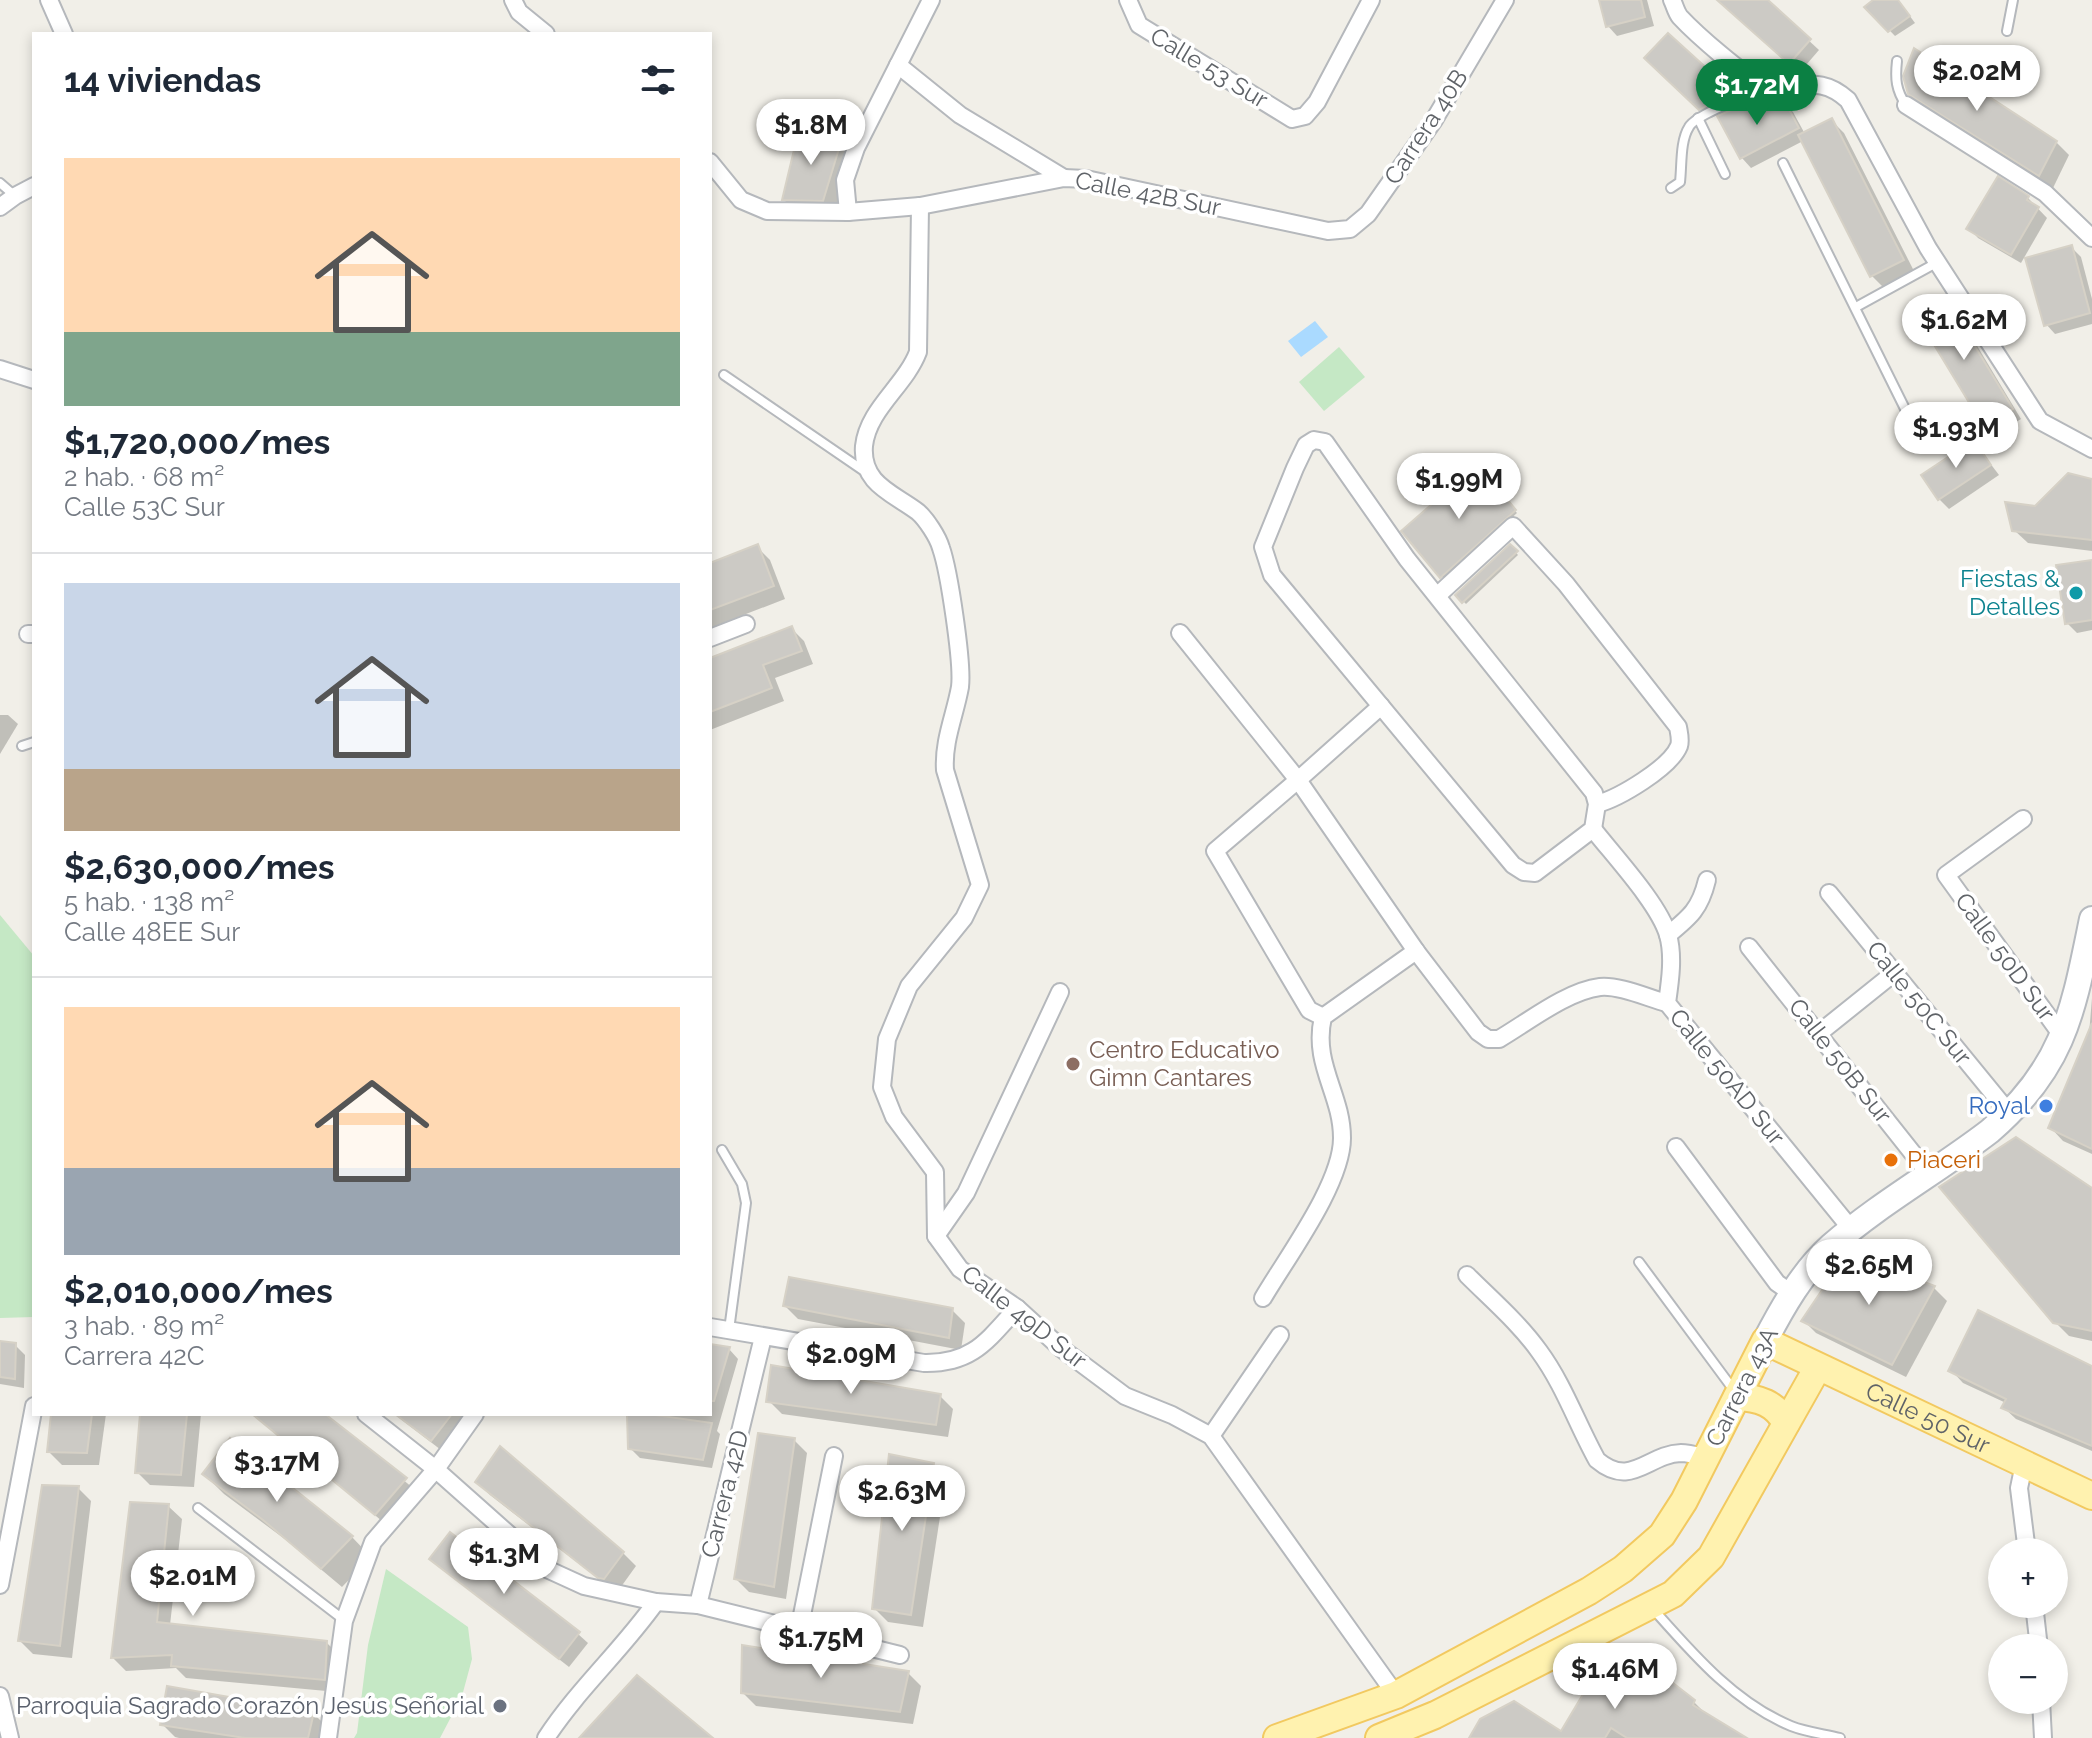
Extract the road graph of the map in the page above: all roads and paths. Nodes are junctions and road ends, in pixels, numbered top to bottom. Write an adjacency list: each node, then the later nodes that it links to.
1 (49, 0): 10 (street)
2 (513, 0): 11 (street)
3 (931, 0): 13 (street)
4 (1128, 0): 5 (street, Calle 53 Sur)
5 (1371, 0)
6 (1505, 0): 28 (street, Carrera 40B)
7 (1672, 0): 14 (street)
8 (2013, 0): 9 (lane)
9 (2007, 31)
10 (63, 32)
11 (544, 32)
12 (1897, 61): 15 (lane)
13 (898, 65): 20 (street); 27 (street)
14 (1780, 85): 16 (lane); 30 (street)
15 (1906, 105): 29 (street)
16 (1698, 118): 19 (lane); 23 (lane)
17 (1783, 163): 31 (lane)
18 (712, 164): 27 (street)
19 (1725, 174)
20 (1064, 178): 25 (street, Calle 42B Sur); 28 (street, Calle 42B Sur)
21 (0, 183): 24 (lane)
22 (32, 187): 24 (street)
23 (1671, 188)
24 (15, 196): 26 (street)
25 (920, 206): 27 (street); 37 (street)
26 (0, 207)
27 (848, 212)
28 (1328, 231)
29 (2092, 238)
30 (1938, 262): 31 (lane); 36 (street)
31 (1856, 307): 35 (lane)
32 (0, 369): 34 (street)
33 (724, 375): 37 (lane)
34 (32, 379)
35 (1917, 433)
36 (2084, 449)
37 (868, 474): 66 (street)
38 (1438, 595): 42 (street); 46 (street); 46 (street)
39 (746, 624): 41 (street)
40 (1180, 633): 45 (street)
41 (712, 637)
42 (1381, 706): 45 (street); 48 (street)
43 (32, 743): 44 (lane)
44 (22, 746)
45 (1298, 780): 54 (street); 58 (street)
46 (1597, 804): 48 (street)
47 (2023, 819): 60 (street, Calle 50D Sur)
48 (1593, 829): 52 (street, Calle 50AD Sur)
49 (1707, 880): 52 (street)
50 (1829, 893): 55 (street, Calle 50C Sur)
51 (2092, 919): 60 (main road, Carrera 43A)
52 (1668, 935): 57 (street, Calle 50AD Sur)
53 (1749, 947): 59 (street, Calle 50B Sur)
54 (1416, 951): 57 (street); 58 (street)
55 (1894, 973): 59 (street); 61 (street, Calle 50C Sur)
56 (1060, 992): 66 (street)
57 (1667, 1003): 65 (street, Calle 50AD Sur)
58 (1323, 1017): 70 (street)
59 (1818, 1034): 64 (street, Calle 50B Sur)
60 (2063, 1037): 61 (main road, Carrera 43A)
61 (2010, 1114): 64 (main road, Carrera 43A)
62 (1676, 1147): 69 (street)
63 (722, 1150): 73 (lane)
64 (1930, 1175): 65 (main road, Carrera 43A)
65 (1852, 1230): 69 (main road, Carrera 43A)
66 (936, 1236): 71 (street, Calle 49D Sur)
67 (1639, 1262): 78 (lane)
68 (1467, 1275): 85 (street)
69 (1793, 1294): 76 (main road, Carrera 43A)
70 (1263, 1298)
71 (1017, 1308): 75 (street); 83 (street, Calle 49D Sur)
72 (712, 1327): 73 (street)
73 (728, 1330): 75 (street)
74 (1280, 1335): 83 (street)
75 (763, 1337): 93 (street, Carrera 42D)
76 (1765, 1341): 77 (main road, Calle 50 Sur); 78 (main road, Carrera 43A)
77 (1818, 1367): 82 (main road); 86 (main road, Calle 50 Sur)
78 (1737, 1397): 82 (main road); 85 (main road, Carrera 43A)
79 (32, 1416): 91 (street)
80 (369, 1416): 87 (street)
81 (474, 1416): 87 (street)
82 (1786, 1423): 94 (main road)
83 (1211, 1436): 98 (street, Calle 49D Sur)
84 (834, 1456): 96 (street)
85 (1707, 1458): 98 (main road, Carrera 43A)
86 (2024, 1464): 88 (main road, Calle 50 Sur); 90 (street)
87 (436, 1469): 92 (street); 95 (street)
88 (2092, 1496)
89 (198, 1508): 95 (lane)
90 (2025, 1538)
91 (0, 1585)
92 (656, 1602): 93 (street); 103 (street)
93 (698, 1605): 96 (street)
94 (1651, 1606): 105 (main road); 106 (lane)
95 (344, 1621): 102 (street)
96 (799, 1630): 97 (street)
97 (900, 1655)
98 (1396, 1695): 104 (main road, Carrera 43A)
99 (0, 1696): 101 (street)
100 (2042, 1714): 107 (street)
101 (10, 1738)
102 (328, 1738)
103 (546, 1738)
104 (1277, 1738)
105 (1379, 1738)
106 (1840, 1738)
107 (2043, 1738)

